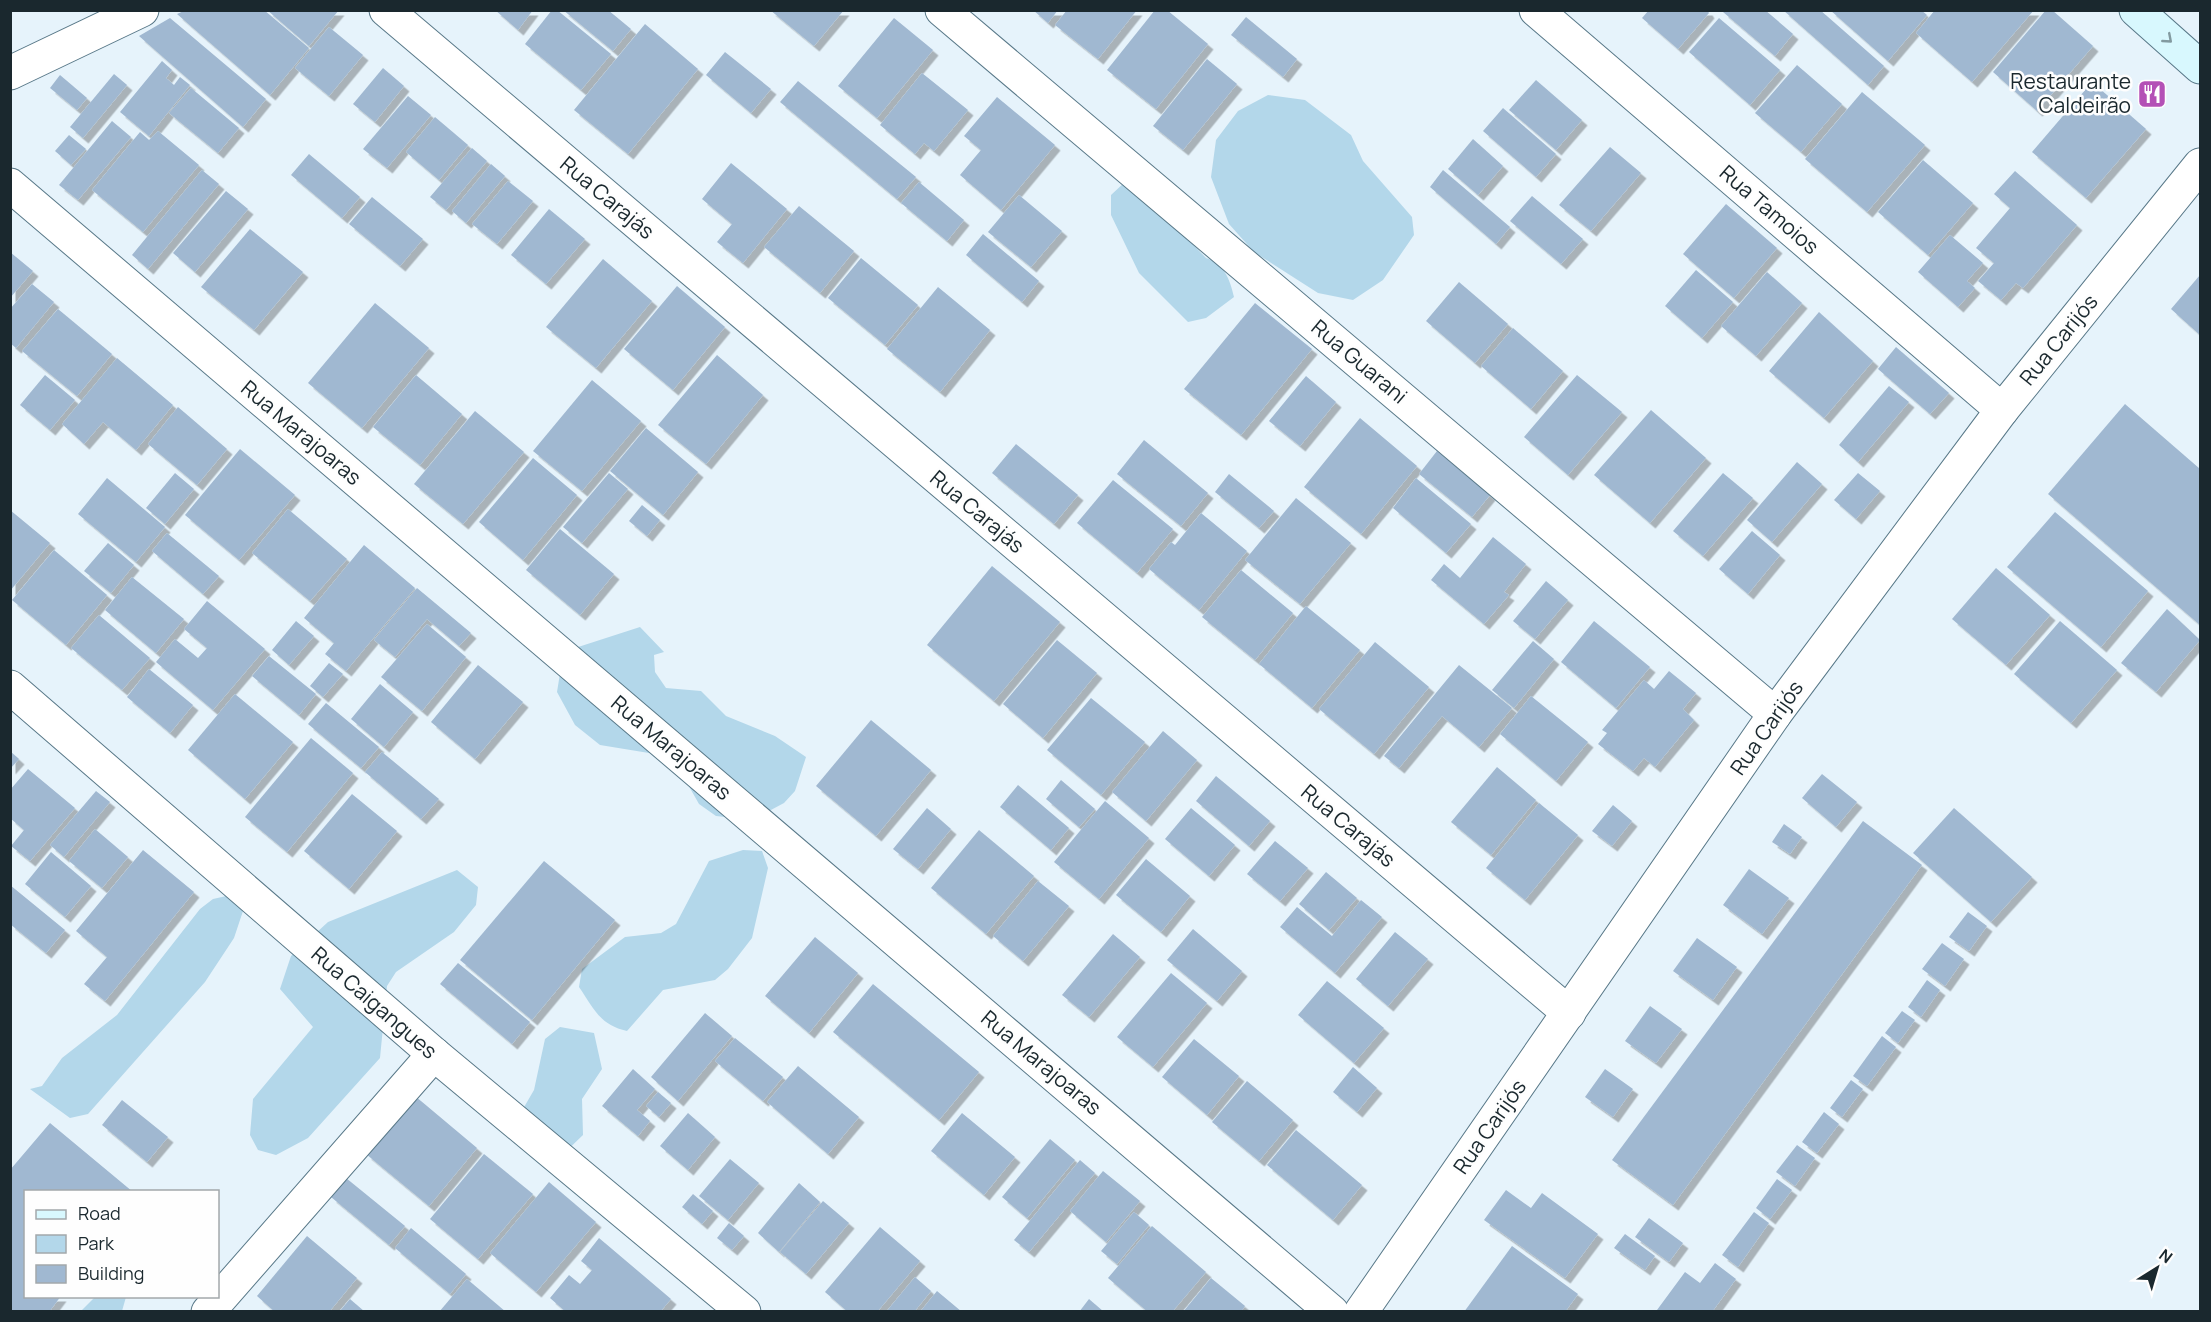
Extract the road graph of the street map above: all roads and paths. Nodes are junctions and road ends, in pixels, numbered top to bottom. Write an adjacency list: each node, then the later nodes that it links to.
1 (142, 10): 7 (street)
2 (386, 10): 13 (street, Rua Carajás)
3 (942, 10): 12 (street, Rua Guarani)
4 (1536, 10): 10 (street, Rua Tamoios)
5 (2136, 10): 6 (main road, one-way to 6)
6 (2200, 67)
7 (10, 73)
8 (2200, 165): 10 (street, Rua Carijós)
9 (10, 185): 17 (street, Rua Marajoaras)
10 (2002, 410): 12 (street, Rua Carijós)
11 (10, 687): 14 (street, Rua Caigangues)
12 (1775, 714): 13 (street, Rua Carijós)
13 (1569, 1013): 18 (street, Rua Carijós)
14 (434, 1054): 15 (street); 16 (street, Rua Caigangues)
15 (208, 1311)
16 (744, 1311)
17 (1332, 1311)
18 (1361, 1311)

